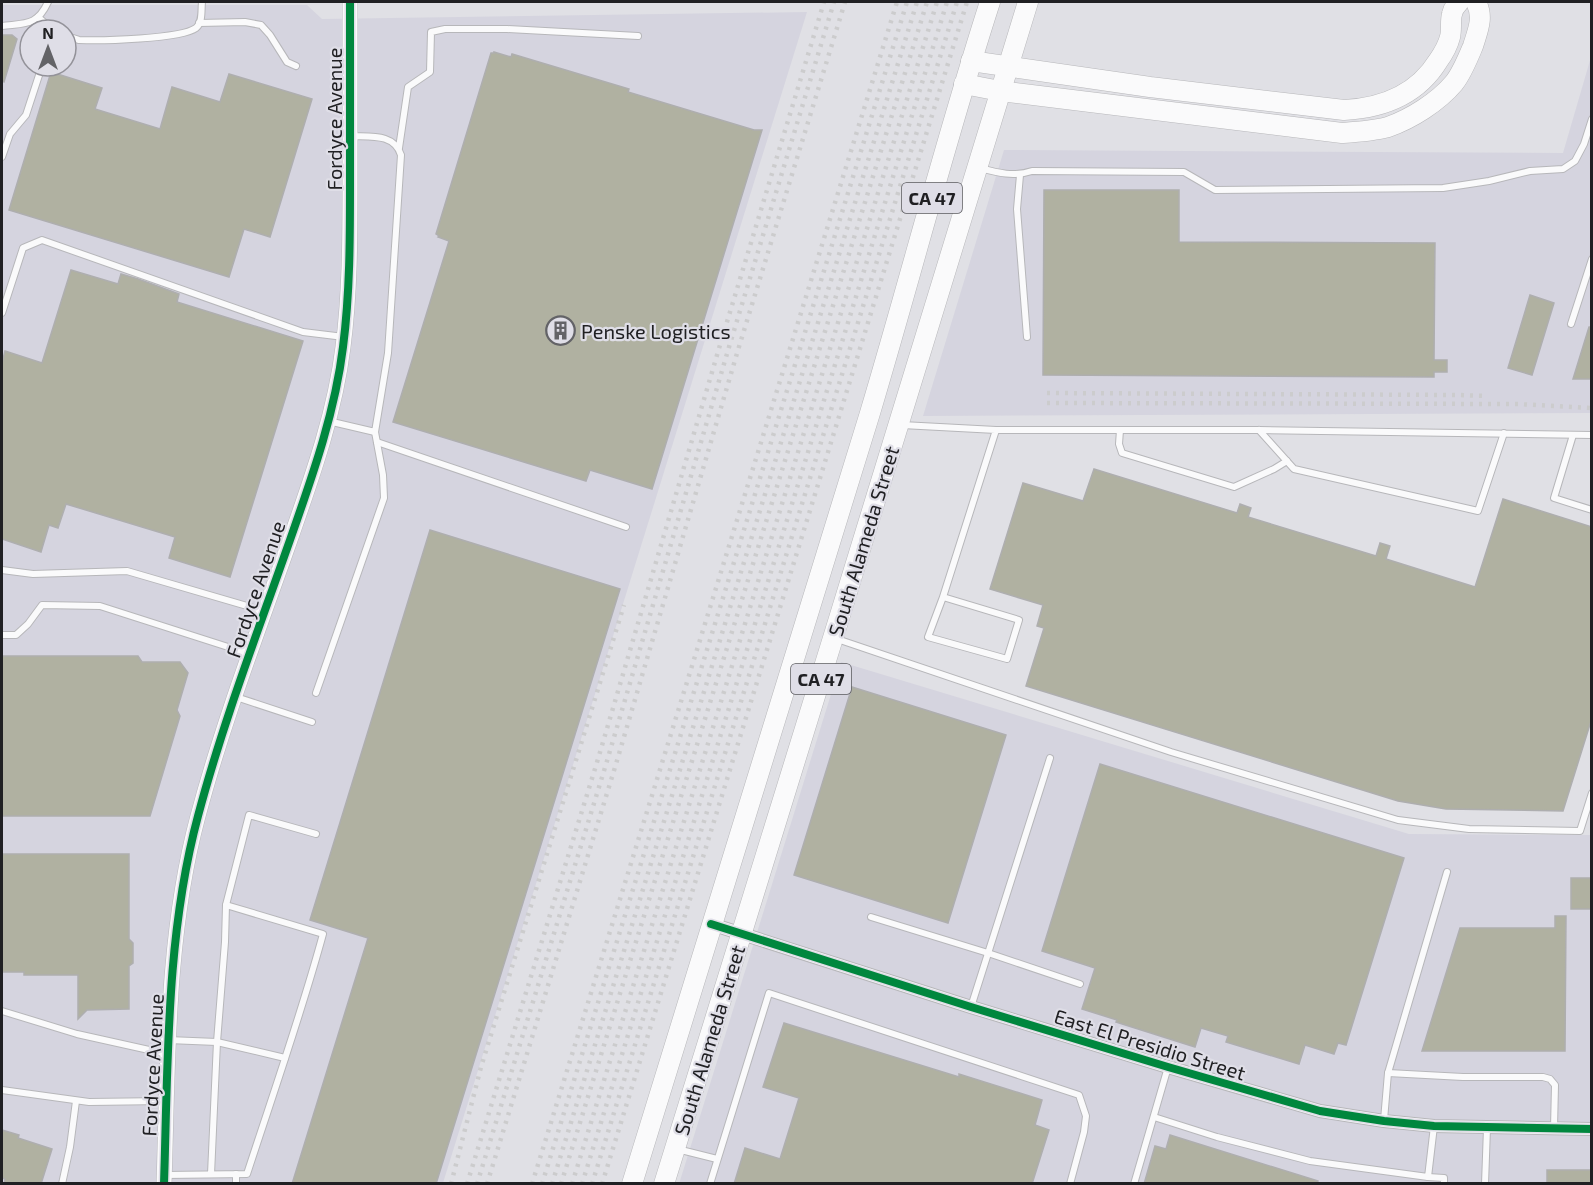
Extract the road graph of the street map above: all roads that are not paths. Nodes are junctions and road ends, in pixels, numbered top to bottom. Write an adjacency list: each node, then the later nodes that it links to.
1 (48, 2): 8 (lane)
2 (202, 2): 9 (lane)
3 (350, 2): 20 (street, Fordyce Avenue)
4 (990, 2): 13 (main road, South Alameda Street / CA 47)
5 (1028, 2): 15 (main road, South Alameda Street / CA 47)
6 (1459, 2): 15 (main road)
7 (1476, 2): 18 (main road)
8 (38, 17): 10 (lane)
9 (199, 24): 12 (lane); 14 (lane)
10 (2, 26)
11 (638, 36): 21 (lane)
12 (78, 40)
13 (971, 62): 15 (main road); 17 (main road, South Alameda Street / CA 47)
14 (296, 66)
15 (1008, 68): 18 (main road, South Alameda Street / CA 47)
16 (38, 78): 22 (lane)
17 (964, 84): 18 (main road); 30 (main road, South Alameda Street / CA 47)
18 (1000, 91): 23 (main road, South Alameda Street / CA 47)
19 (1592, 119): 24 (lane)
20 (350, 136): 21 (lane); 28 (street, Fordyce Avenue)
21 (399, 148): 36 (lane)
22 (2, 157)
23 (977, 168): 24 (lane); 32 (main road, South Alameda Street / CA 47)
24 (1020, 175): 29 (lane)
25 (1592, 259): 27 (lane)
26 (2, 313): 28 (lane)
27 (1571, 324)
28 (344, 337): 31 (street, Fordyce Avenue)
29 (1027, 337)
30 (870, 414): 32 (main road); 59 (main road, South Alameda Street / CA 47)
31 (327, 421): 36 (lane); 46 (street, Fordyce Avenue)
32 (899, 425): 33 (lane); 48 (main road, South Alameda Street / CA 47)
33 (996, 430): 34 (lane); 45 (lane)
34 (1120, 430): 35 (lane); 41 (lane)
35 (1259, 430): 37 (lane); 41 (lane)
36 (375, 432): 40 (lane)
37 (1504, 433): 38 (lane); 41 (lane)
38 (1573, 435): 39 (lane); 42 (lane)
39 (1592, 435)
40 (377, 441): 43 (lane); 50 (lane)
41 (1287, 461)
42 (1592, 510)
43 (626, 527)
44 (2, 570): 46 (lane)
45 (943, 597): 45 (lane)
46 (265, 611): 49 (street, Fordyce Avenue)
47 (2, 635): 49 (lane)
48 (833, 638): 54 (lane); 60 (main road, South Alameda Street / CA 47)
49 (250, 654): 51 (street, Fordyce Avenue)
50 (316, 693)
51 (235, 697): 52 (lane); 66 (street, Fordyce Avenue)
52 (312, 722)
53 (1050, 758): 61 (lane)
54 (1592, 793)
55 (316, 834): 57 (lane)
56 (1447, 872): 69 (lane)
57 (226, 905): 65 (lane); 67 (lane)
58 (871, 917): 61 (lane)
59 (711, 924): 60 (street, East El Presidio Street); 79 (main road, South Alameda Street / CA 47)
60 (742, 934): 63 (street, East El Presidio Street); 80 (main road, South Alameda Street / CA 47)
61 (988, 953): 62 (lane); 63 (lane)
62 (1080, 984)
63 (971, 1007): 68 (street, East El Presidio Street)
64 (2, 1011): 66 (lane)
65 (217, 1042): 66 (lane); 67 (lane); 82 (lane)
66 (168, 1047): 72 (street, Fordyce Avenue)
67 (285, 1058): 83 (lane)
68 (1168, 1068): 73 (lane); 74 (street, East El Presidio Street)
69 (1388, 1073): 74 (lane); 77 (lane)
70 (2, 1090): 71 (lane)
71 (76, 1101): 72 (lane); 86 (lane)
72 (166, 1101): 85 (street, Fordyce Avenue)
73 (1154, 1117): 84 (lane); 92 (lane)
74 (1384, 1121): 75 (street, East El Presidio Street)
75 (1434, 1126): 76 (street, East El Presidio Street); 84 (lane)
76 (1487, 1128): 77 (street, East El Presidio Street); 94 (lane)
77 (1554, 1128): 78 (street, East El Presidio Street)
78 (1592, 1129)
79 (646, 1139): 80 (main road); 88 (main road, South Alameda Street / CA 47)
80 (676, 1148): 81 (lane); 89 (main road, South Alameda Street / CA 47)
81 (717, 1159): 90 (lane); 91 (lane)
82 (211, 1174): 83 (lane); 85 (lane)
83 (236, 1174): 87 (lane)
84 (1428, 1177): 93 (lane)
85 (164, 1179)
86 (62, 1184)
87 (236, 1184)
88 (632, 1184)
89 (664, 1184)
90 (710, 1184)
91 (1070, 1184)
92 (1134, 1184)
93 (1444, 1184)
94 (1485, 1184)

